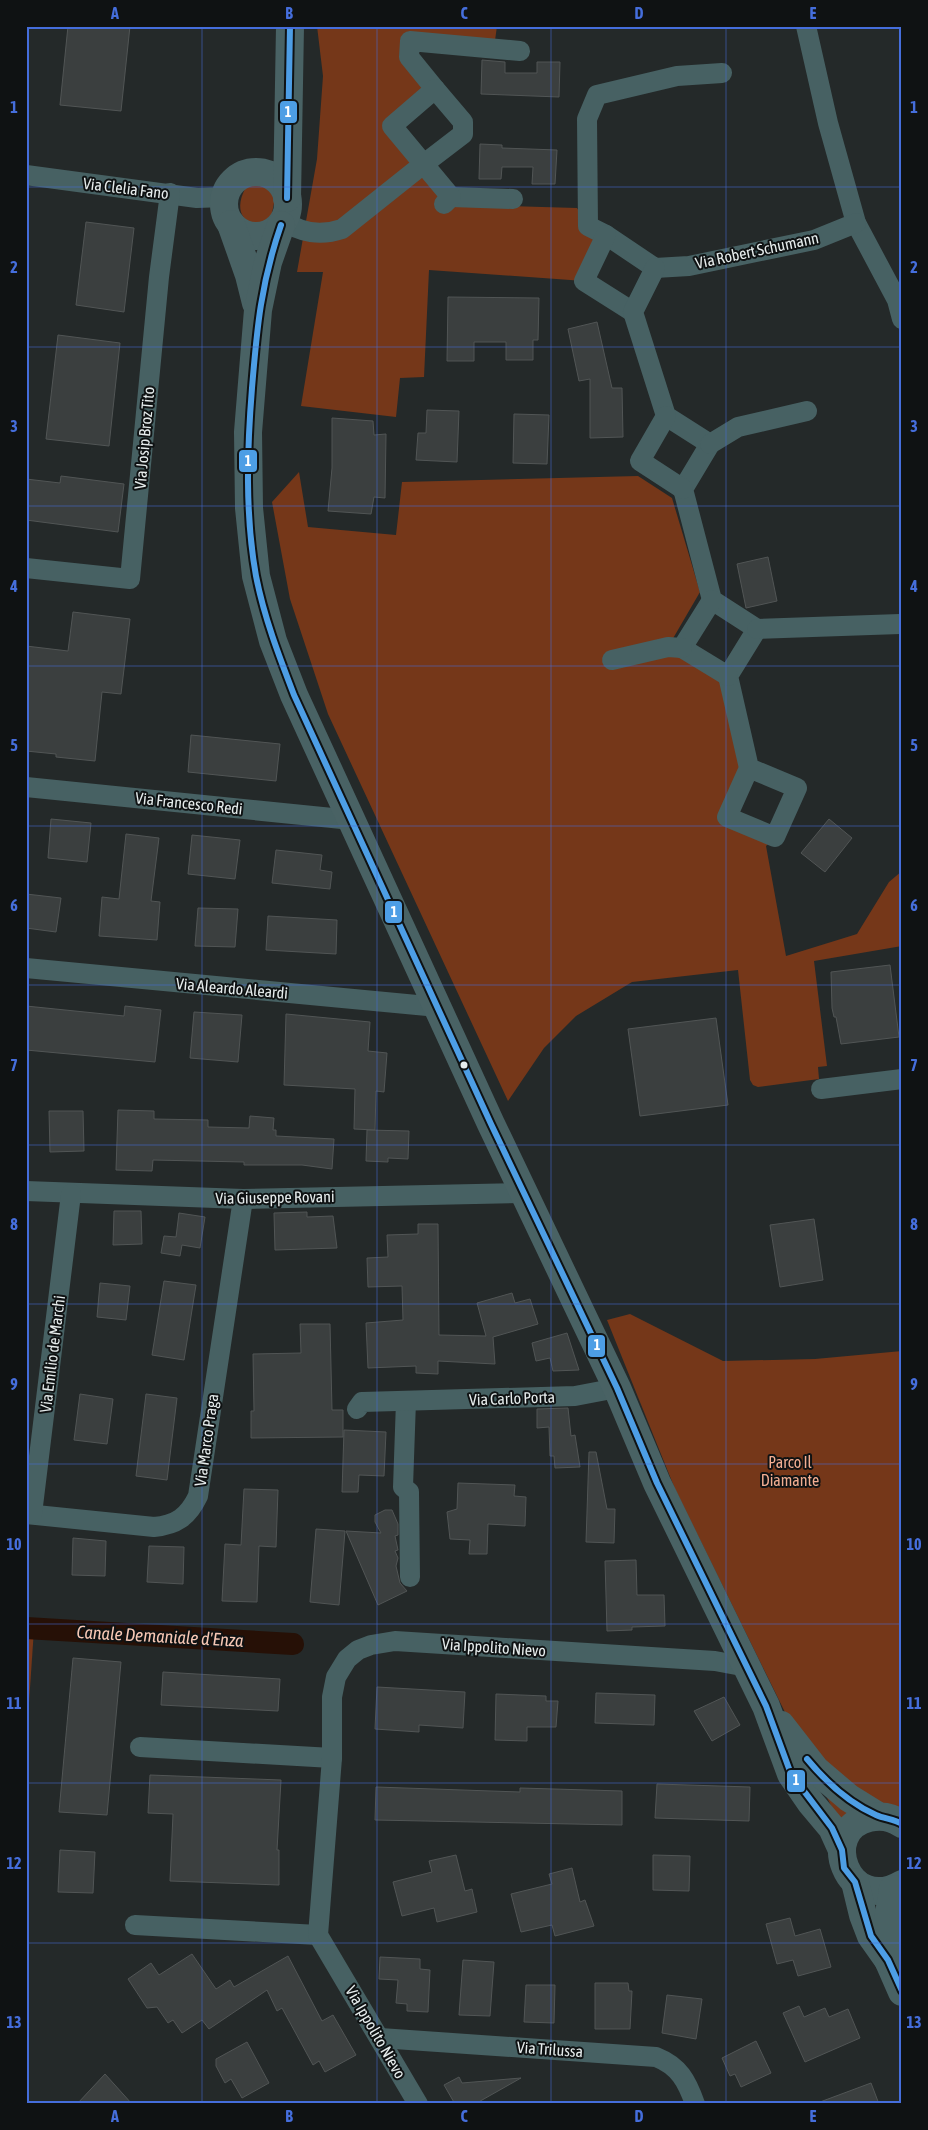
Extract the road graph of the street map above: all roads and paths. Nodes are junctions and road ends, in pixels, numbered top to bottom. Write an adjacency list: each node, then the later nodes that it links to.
1 (290, 26): 6 (main road)
2 (806, 26): 14 (street)
3 (520, 51): 5 (street)
4 (722, 73): 16 (street)
5 (435, 89): 7 (street); 7 (street)
6 (290, 104): 9 (main road); 13 (main road)
7 (424, 164): 12 (street); 13 (street)
8 (26, 175): 10 (street, Via Clelia Fano)
9 (243, 175): 11 (main road); 13 (main road)
10 (170, 193): 11 (street, Via Clelia Fano); 25 (street, Via Josip Broz Tito)
11 (225, 196): 15 (main road)
12 (514, 199)
13 (283, 214): 15 (main road); 18 (main road)
14 (856, 223): 17 (street, Via Robert Schumann); 20 (street)
15 (230, 224): 18 (main road)
16 (606, 235): 17 (street); 19 (street)
17 (655, 268): 19 (street)
18 (258, 310): 34 (main road)
19 (633, 312): 22 (street)
20 (902, 319)
21 (807, 411): 23 (street)
22 (666, 416): 23 (street); 24 (street)
23 (710, 444): 24 (street)
24 (683, 488): 26 (street)
25 (26, 568)
26 (712, 600): 28 (street); 29 (street)
27 (901, 624): 28 (street)
28 (758, 629): 31 (street)
29 (682, 648): 30 (street); 31 (street)
30 (612, 660)
31 (728, 676): 32 (street)
32 (749, 768)
33 (26, 786): 34 (street, Via Francesco Redi)
34 (352, 820): 36 (main road)
35 (26, 968): 36 (street, Via Aleardo Aleardi)
36 (438, 1007): 40 (main road)
37 (902, 1079): 38 (street)
38 (821, 1089)
39 (26, 1191): 41 (street, Via Giuseppe Rovani)
40 (524, 1193): 42 (street, Via Giuseppe Rovani); 43 (main road)
41 (71, 1194): 42 (street, Via Giuseppe Rovani); 46 (street, Via Emilio de Marchi)
42 (243, 1199): 46 (street, Via Marco Praga)
43 (617, 1388): 44 (street, Via Carlo Porta); 48 (main road)
44 (406, 1401): 45 (street, Via Carlo Porta); 47 (street)
45 (357, 1409)
46 (29, 1514)
47 (410, 1577)
48 (747, 1667): 49 (main road); 51 (street, Via Ippolito Nievo)
49 (766, 1706): 52 (main road); 53 (main road)
50 (140, 1747): 51 (street)
51 (332, 1758): 57 (street, Via Ippolito Nievo)
52 (890, 1820): 53 (main road)
53 (842, 1850): 54 (main road)
54 (855, 1882): 55 (main road); 58 (main road)
55 (897, 1886): 58 (main road)
56 (135, 1924): 57 (street)
57 (318, 1935): 60 (street, Via Ippolito Nievo)
58 (888, 1960): 59 (main road)
59 (902, 1992)
60 (380, 2038): 61 (street, Via Ippolito Nievo); 62 (street, Via Trilussa)
61 (418, 2104)
62 (695, 2104)

